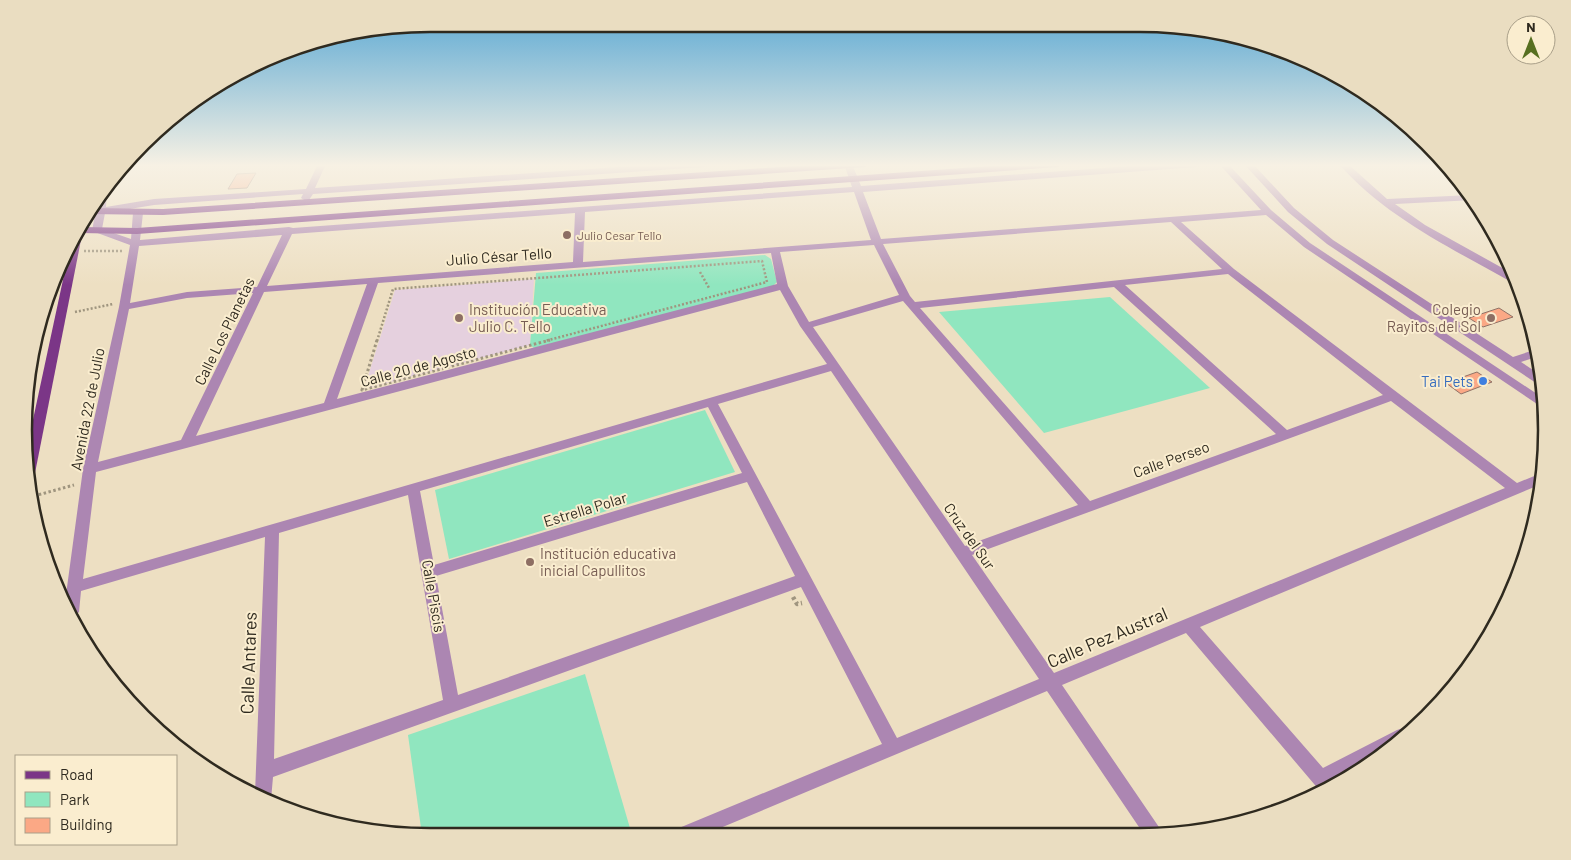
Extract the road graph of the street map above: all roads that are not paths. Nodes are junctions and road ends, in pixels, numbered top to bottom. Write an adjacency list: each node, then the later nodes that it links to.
1 (141, 204): 11 (street)
2 (226, 204): 13 (main road)
3 (541, 204): 18 (main road)
4 (645, 204): 10 (street)
5 (863, 204): 19 (street)
6 (1261, 204): 12 (street)
7 (1286, 204): 33 (street)
8 (1388, 204): 24 (street)
9 (101, 207): 11 (street)
10 (580, 210): 16 (street); 22 (street)
11 (100, 211): 13 (main road); 17 (street)
12 (1268, 212): 14 (street, Julio César Tello); 37 (street)
13 (138, 213): 18 (street, Avenida 22 de Julio)
14 (1173, 219): 19 (street, Julio César Tello); 23 (street)
15 (86, 230): 17 (main road)
16 (289, 230): 18 (street); 28 (street, Calle Los Planetas)
17 (97, 231): 18 (street)
18 (133, 242): 30 (street, Avenida 22 de Julio)
19 (877, 242): 21 (street, Julio César Tello); 29 (street)
20 (79, 245): 42 (main road)
21 (775, 251): 22 (street, Julio César Tello); 27 (street, Cruz del Sur)
22 (578, 265): 25 (street, Julio César Tello)
23 (1230, 271): 26 (street); 36 (street)
24 (1507, 275)
25 (374, 280): 28 (street, Julio César Tello); 39 (street)
26 (1116, 283): 29 (street); 40 (street)
27 (783, 286): 31 (street, Cruz del Sur); 39 (street, Calle 20 de Agosto)
28 (261, 289): 30 (street, Julio César Tello); 41 (street, Calle Los Planetas)
29 (910, 301): 31 (street); 48 (street)
30 (125, 304): 43 (street, Avenida 22 de Julio)
31 (806, 326): 34 (street, Cruz del Sur)
32 (1531, 354): 33 (street)
33 (1512, 361): 35 (street)
34 (833, 366): 38 (street); 50 (street, Cruz del Sur)
35 (1535, 376)
36 (1392, 396): 40 (street, Calle Perseo); 47 (street)
37 (1538, 400)
38 (711, 401): 44 (street); 46 (street)
39 (329, 406): 41 (street, Calle 20 de Agosto)
40 (1285, 435): 48 (street, Calle Perseo)
41 (186, 444): 43 (street, Calle 20 de Agosto)
42 (33, 450)
43 (90, 475): 53 (street, Avenida 22 de Julio)
44 (750, 476): 51 (street, Estrella Polar); 52 (street)
45 (1535, 480): 47 (street, Calle Pez Austral)
46 (413, 488): 49 (street); 51 (street, Calle Piscis)
47 (1516, 488): 55 (street, Calle Pez Austral)
48 (1087, 507): 50 (street, Calle Perseo)
49 (272, 530): 53 (street); 60 (street, Calle Antares)
50 (962, 553): 56 (street, Cruz del Sur)
51 (430, 572): 57 (street, Calle Piscis)
52 (805, 579): 57 (street); 58 (street)
53 (75, 586): 54 (street, Avenida 22 de Julio)
54 (72, 604)
55 (1189, 625): 56 (street, Calle Pez Austral); 61 (street)
56 (1051, 682): 58 (street, Calle Pez Austral); 64 (street, Cruz del Sur)
57 (452, 704): 60 (street)
58 (893, 748): 63 (street, Calle Pez Austral)
59 (1366, 758): 61 (street)
60 (265, 771): 62 (street, Calle Antares)
61 (1324, 783)
62 (264, 791)
63 (700, 828)
64 (1150, 828)

